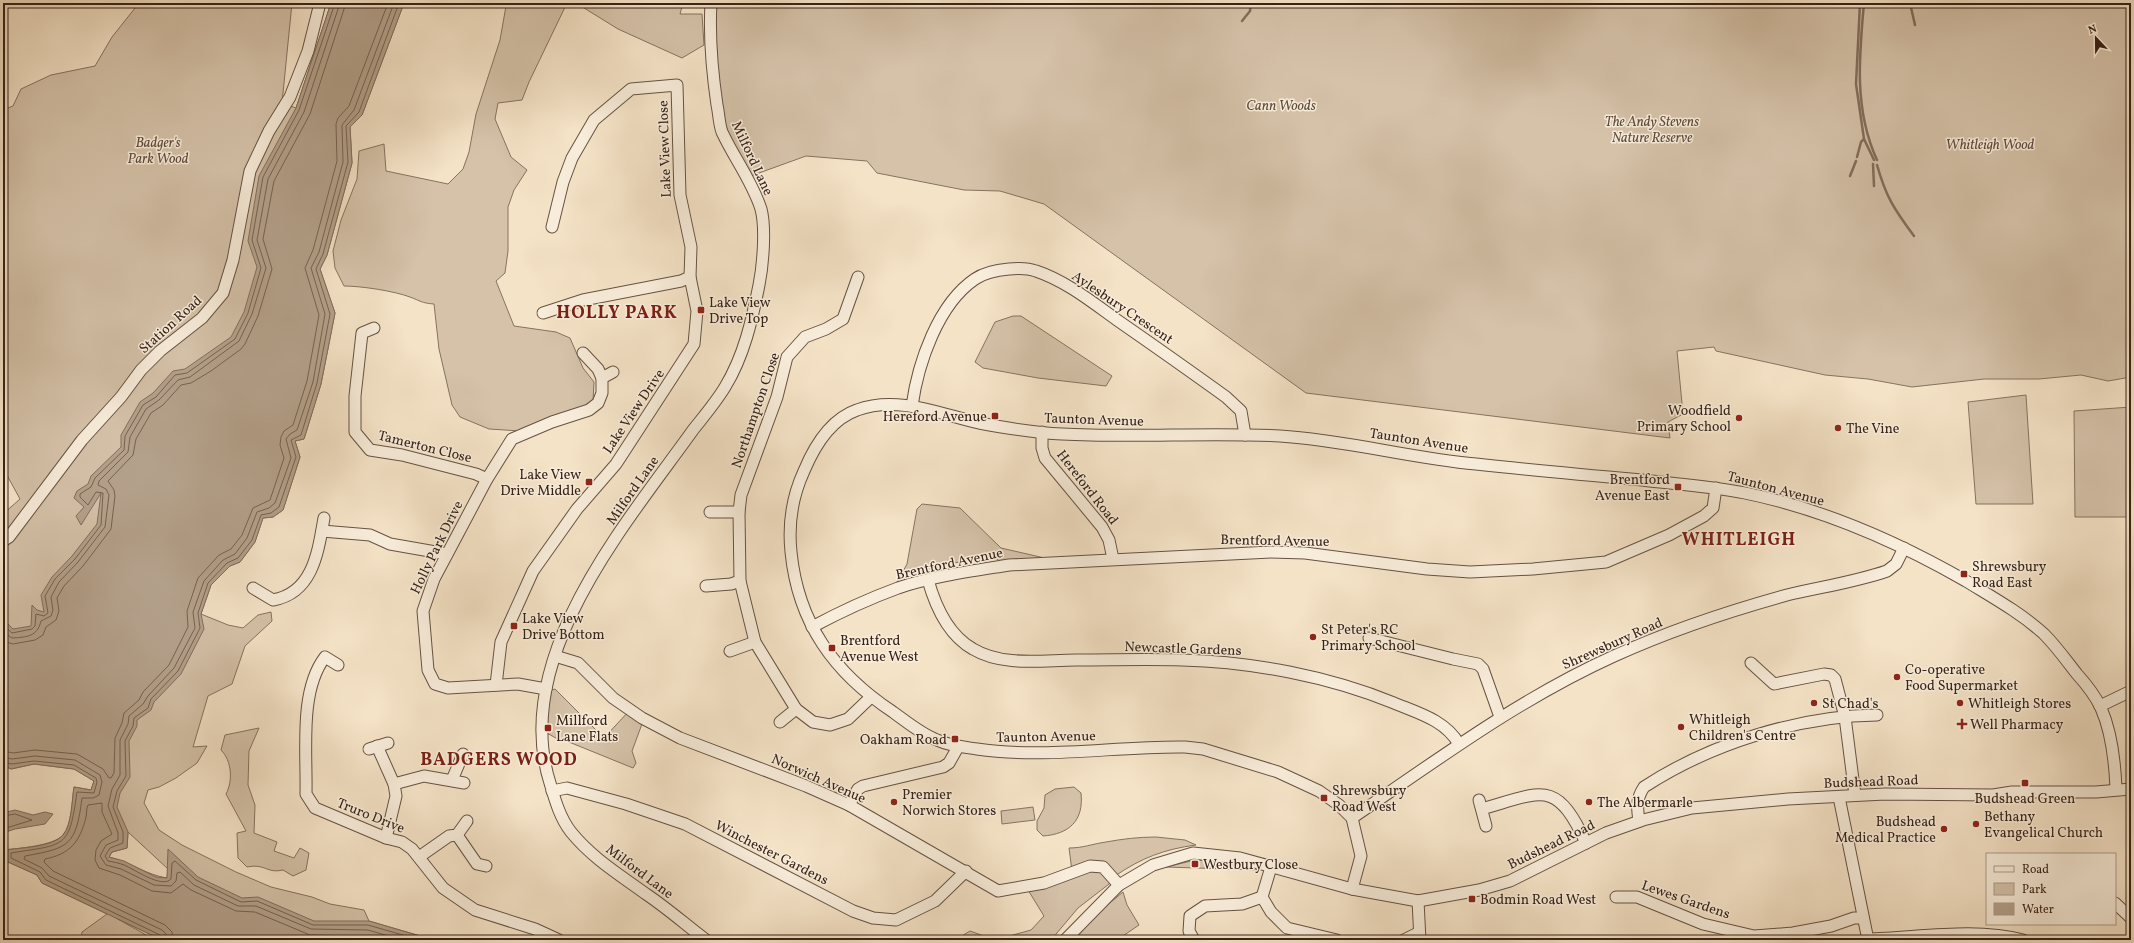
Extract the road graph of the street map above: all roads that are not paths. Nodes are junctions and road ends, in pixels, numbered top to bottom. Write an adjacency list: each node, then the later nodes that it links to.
1 (320, 3): 20 (street, Station Road)
2 (711, 3): 32 (street, Milford Lane)
3 (552, 227): 4 (street, Lake View Close)
4 (690, 276): 6 (street); 35 (street, Lake View Drive)
5 (858, 277): 17 (street, Northampton Close)
6 (544, 313)
7 (374, 328): 14 (street, Tamerton Close)
8 (583, 353): 10 (street)
9 (613, 372): 10 (street)
10 (602, 378): 14 (street, Holly Park Drive)
11 (912, 406): 12 (street, Taunton Avenue); 13 (street, Aylesbury Crescent); 28 (street, Taunton Avenue)
12 (1042, 432): 13 (street, Taunton Avenue); 23 (street, Hereford Road)
13 (1245, 435): 15 (street, Taunton Avenue)
14 (487, 479): 22 (street, Holly Park Drive)
15 (1716, 488): 21 (street, Taunton Avenue); 23 (street, Brentford Avenue)
16 (710, 512): 17 (street)
17 (739, 512): 25 (street, Northampton Close)
18 (324, 518): 19 (street)
19 (322, 531): 22 (street); 27 (street)
20 (3, 541)
21 (1904, 548): 39 (street, Taunton Avenue); 42 (street, Shrewsbury Road)
22 (447, 554): 35 (street, Holly Park Drive)
23 (1113, 559): 24 (street, Brentford Avenue)
24 (928, 580): 28 (street, Brentford Avenue); 45 (street, Newcastle Gardens)
25 (740, 581): 26 (street); 30 (street, Northampton Close)
26 (706, 586)
27 (253, 588)
28 (812, 627): 38 (street, Taunton Avenue)
29 (1369, 638): 42 (street)
30 (755, 642): 31 (street); 40 (street, Northampton Close)
31 (730, 651)
32 (554, 656): 36 (street, Milford Lane); 57 (street, Norwich Avenue)
33 (1751, 663): 43 (street)
34 (338, 665): 63 (street, Truro Drive)
35 (496, 685): 36 (street, Holly Park Drive)
36 (546, 689): 54 (street, Milford Lane)
37 (2131, 690): 39 (street)
38 (871, 697): 40 (street, Northampton Close); 47 (street, Taunton Avenue)
39 (2100, 706): 52 (street, Taunton Avenue)
40 (796, 709): 44 (street)
41 (1877, 715): 43 (street)
42 (1500, 717): 45 (street, Shrewsbury Road)
43 (1845, 717): 55 (street); 60 (street)
44 (780, 722)
45 (1459, 744): 58 (street, Shrewsbury Road)
46 (378, 746): 51 (street)
47 (958, 747): 57 (street); 58 (street, Taunton Avenue)
48 (464, 754): 49 (street)
49 (452, 780): 50 (street); 51 (street)
50 (464, 783)
51 (394, 784): 63 (street)
52 (2116, 789): 53 (street, Budshead Road); 55 (street, Budshead Road)
53 (2131, 789)
54 (552, 791): 68 (street, Winchester Gardens); 79 (street, Milford Lane)
55 (1855, 795): 56 (street, Budshead Road)
56 (1839, 797): 60 (street, Budshead Road); 75 (street)
57 (849, 805): 68 (street, Norwich Avenue)
58 (1352, 818): 70 (street)
59 (467, 821): 62 (street)
60 (1639, 821): 64 (street, Budshead Road)
61 (1486, 826): 64 (street)
62 (457, 835): 65 (street); 66 (street)
63 (386, 838): 65 (street, Truro Drive)
64 (1586, 843): 73 (street, Budshead Road)
65 (420, 857): 78 (street, Truro Drive)
66 (486, 866)
67 (1271, 867): 69 (street, Budshead Road); 70 (street, Budshead Road); 71 (street)
68 (966, 871): 69 (street, Norwich Avenue)
69 (1119, 885): 80 (street, Budshead Road)
70 (1352, 889): 73 (street, Budshead Road)
71 (1262, 897): 81 (street); 82 (street)
72 (1616, 897): 75 (street, Lewes Gardens)
73 (1418, 901): 77 (street)
74 (2116, 904): 76 (street)
75 (1863, 918): 84 (street)
76 (2131, 918)
77 (1419, 937): 83 (street)
78 (558, 940)
79 (706, 940)
80 (1065, 940)
81 (1194, 940)
82 (1337, 940)
83 (1404, 940)
84 (1868, 940): 85 (street)
85 (2023, 940)

